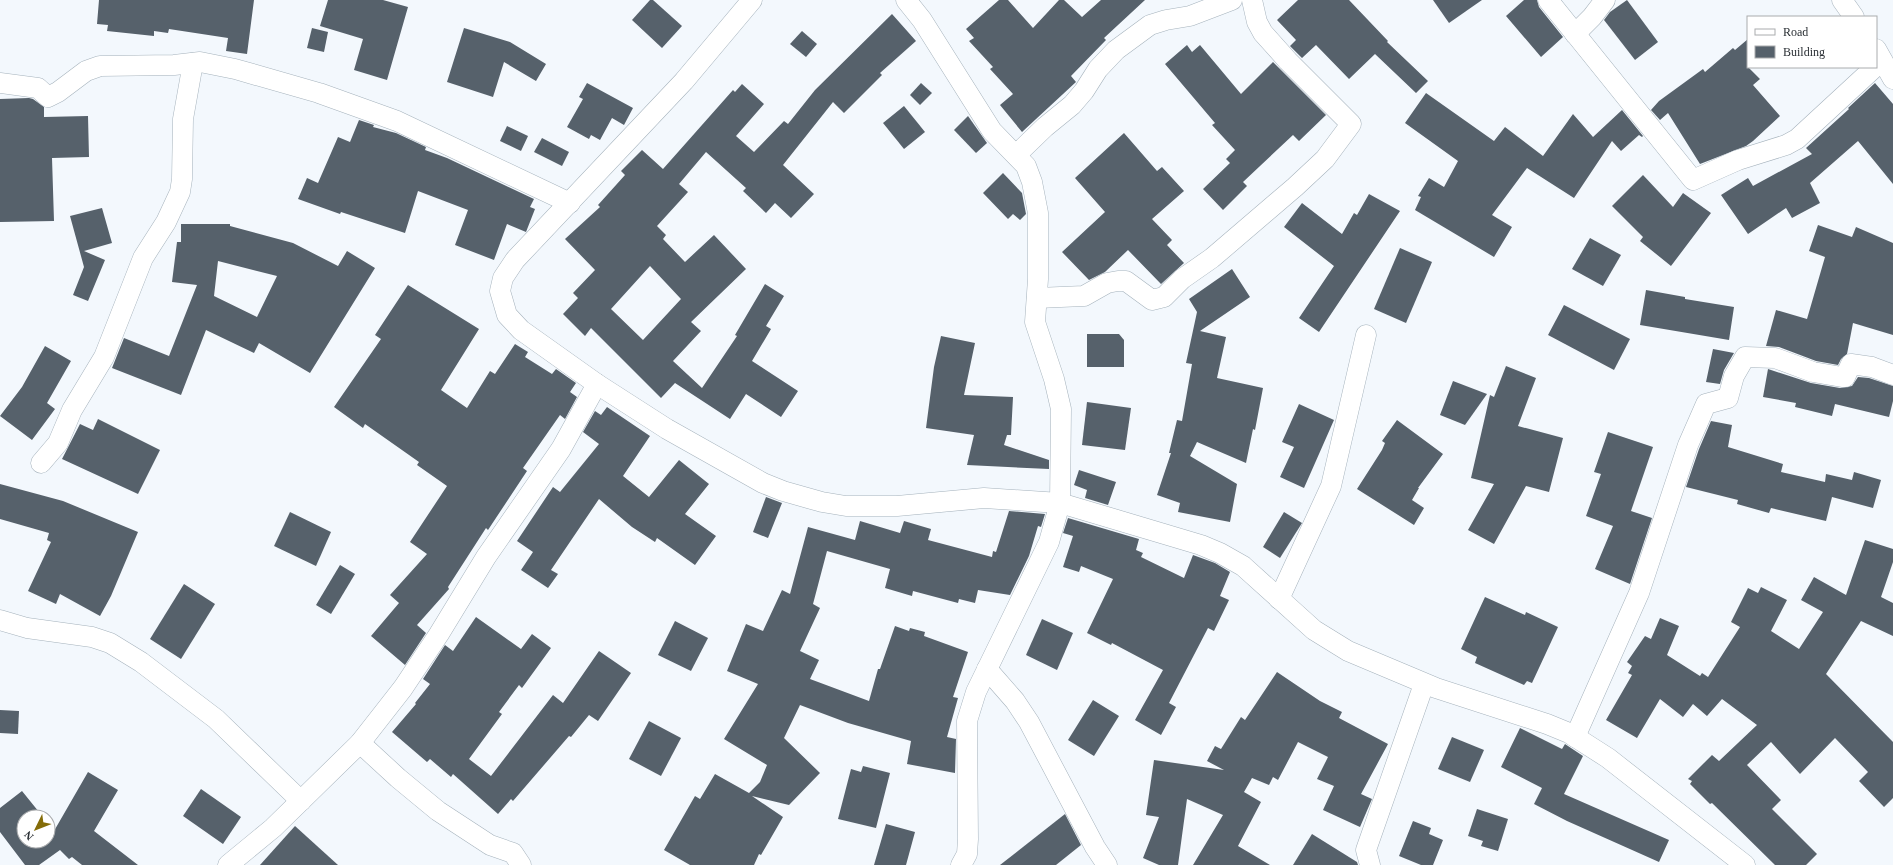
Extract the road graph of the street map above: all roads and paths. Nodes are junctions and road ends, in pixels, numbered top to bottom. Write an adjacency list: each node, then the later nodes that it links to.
1 (752, 0): 16 (street)
2 (906, 0): 15 (street)
3 (1232, 0): 15 (street)
4 (1252, 0): 17 (street)
5 (1548, 0): 9 (street)
6 (1605, 0): 9 (street)
7 (1842, 0): 8 (street)
8 (1853, 16)
9 (1576, 34): 12 (street)
10 (1878, 60): 13 (street)
11 (193, 63): 14 (street); 16 (street); 21 (street)
12 (1870, 68)
13 (1893, 79)
14 (0, 83)
15 (1016, 155): 17 (street)
16 (570, 203): 20 (street)
17 (1037, 298): 22 (street)
18 (1366, 336): 23 (street)
19 (1893, 375): 27 (street)
20 (598, 384): 22 (street); 28 (street)
21 (41, 462)
22 (1060, 503): 23 (street); 25 (street)
23 (1279, 599): 26 (street)
24 (0, 620): 29 (street)
25 (987, 669): 33 (street); 34 (street)
26 (1424, 684): 27 (street); 35 (street)
27 (1575, 737): 30 (street)
28 (360, 743): 29 (street); 32 (street)
29 (301, 801): 31 (street)
30 (1736, 862)
31 (228, 865)
32 (521, 865)
33 (961, 865)
34 (1107, 865)
35 (1370, 865)

